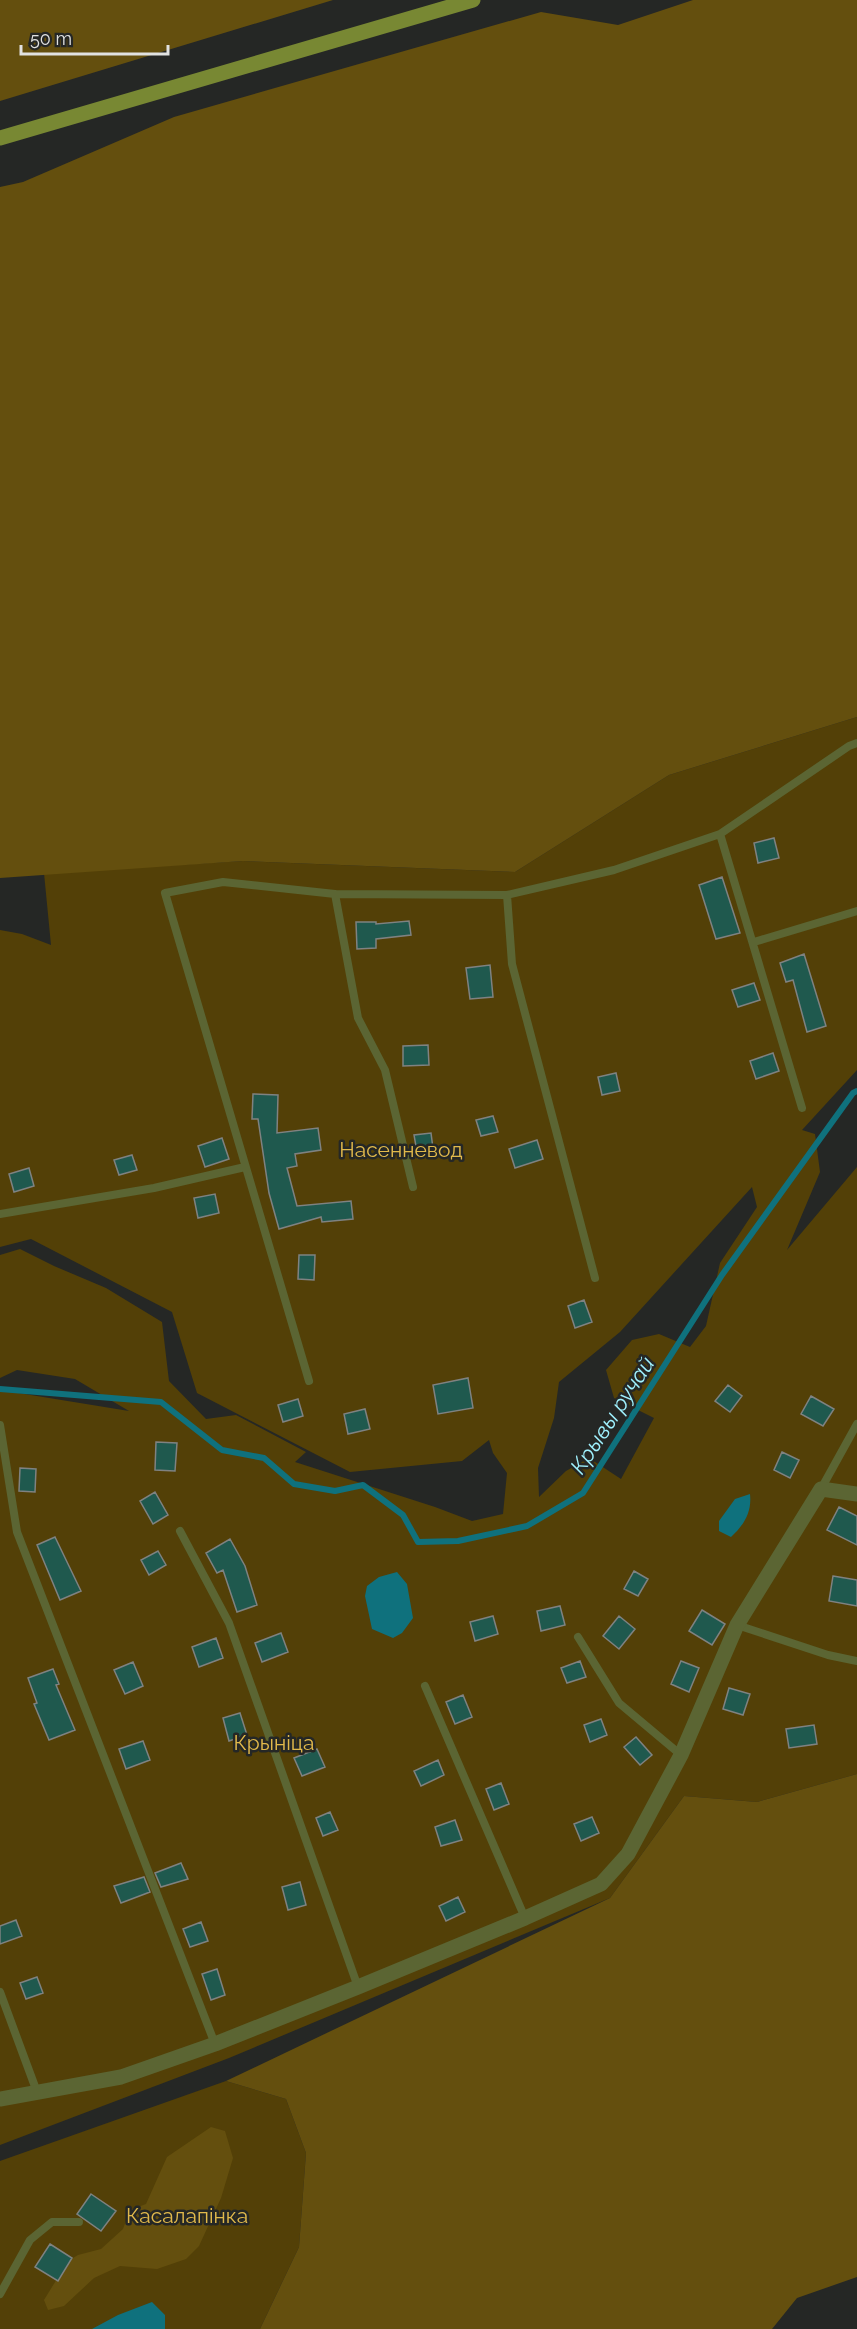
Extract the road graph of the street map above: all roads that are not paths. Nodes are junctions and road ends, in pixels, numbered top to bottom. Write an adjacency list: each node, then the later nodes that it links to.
1 (473, 0): 2 (main road)
2 (0, 138)
3 (857, 743): 4 (lane)
4 (720, 834): 6 (lane); 8 (lane)
5 (335, 894): 6 (lane); 10 (lane); 11 (lane)
6 (507, 895): 13 (lane)
7 (857, 911): 8 (lane)
8 (753, 942): 9 (lane)
9 (802, 1108)
10 (245, 1167): 12 (lane); 14 (lane)
11 (413, 1187)
12 (0, 1214)
13 (594, 1278)
14 (309, 1381)
15 (857, 1424): 17 (lane)
16 (0, 1425): 28 (lane)
17 (821, 1489): 18 (street); 20 (street)
18 (857, 1494)
19 (180, 1531): 26 (lane)
20 (737, 1624): 22 (lane); 24 (street)
21 (578, 1637): 24 (lane)
22 (857, 1661)
23 (425, 1686): 25 (lane)
24 (681, 1755): 25 (street)
25 (525, 1918): 26 (street)
26 (358, 1987): 28 (street)
27 (0, 1992): 29 (lane)
28 (215, 2044): 29 (street)
29 (37, 2092): 30 (street)
30 (0, 2099)
31 (79, 2222): 32 (lane)
32 (0, 2294)

